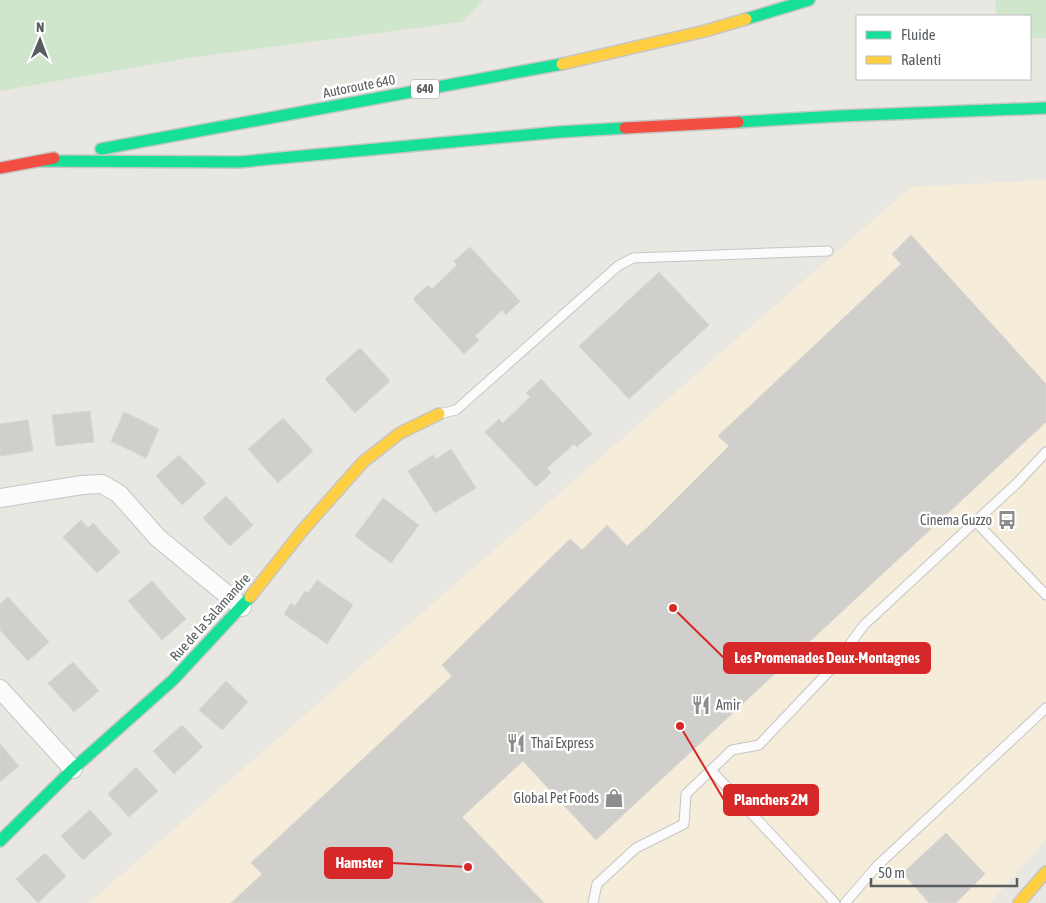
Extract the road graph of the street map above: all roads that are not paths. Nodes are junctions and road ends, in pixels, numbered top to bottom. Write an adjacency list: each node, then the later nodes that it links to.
1 (809, 0): 3 (main road, Autoroute 640 / 640)
2 (1046, 108): 3 (main road)
3 (37, 161): 4 (main road, Autoroute 640 / 640)
4 (0, 168)
5 (828, 251): 6 (lane)
6 (439, 414): 11 (main road, Rue de la Salamandre)
7 (1046, 452): 9 (lane)
8 (0, 498): 11 (street)
9 (975, 521): 10 (lane); 15 (lane)
10 (1046, 595)
11 (242, 607): 14 (main road, Rue de la Salamandre)
12 (0, 689): 14 (street)
13 (1046, 708): 20 (lane)
14 (73, 769): 16 (main road, Rue de la Salamandre)
15 (711, 770): 18 (lane); 19 (lane)
16 (0, 841)
17 (1046, 872): 21 (main road)
18 (593, 903)
19 (835, 903)
20 (845, 903)
21 (1019, 903)

